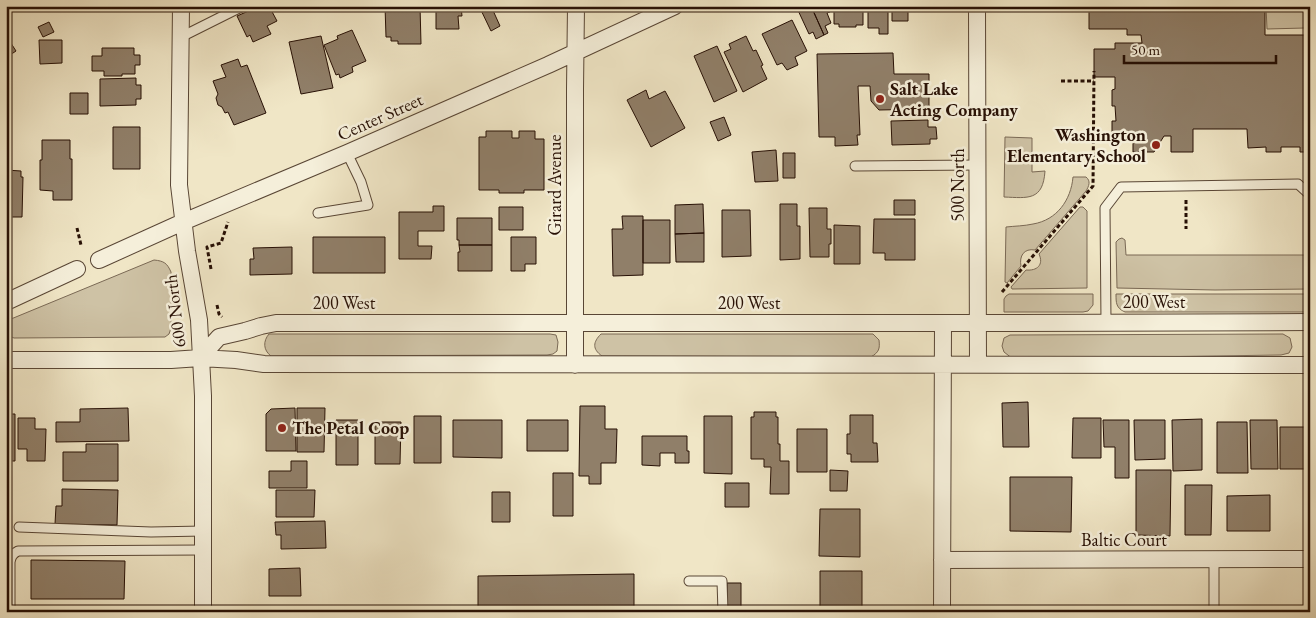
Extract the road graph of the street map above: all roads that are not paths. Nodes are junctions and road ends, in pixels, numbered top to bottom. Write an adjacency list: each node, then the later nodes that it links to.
1 (181, 6): 6 (street, 600 North)
2 (243, 6): 6 (lane)
3 (576, 6): 7 (street, Girard Avenue)
4 (675, 6): 7 (street, Center Street)
5 (977, 6): 9 (street, 500 North)
6 (181, 37): 13 (street, 600 North)
7 (575, 52): 8 (street, Center Street); 19 (street, Girard Avenue)
8 (348, 153): 12 (lane); 13 (street, Center Street)
9 (978, 165): 10 (lane); 21 (street, 500 North)
10 (855, 166)
11 (1310, 195): 17 (lane)
12 (318, 213)
13 (183, 222): 14 (street, Center Street); 22 (street, 600 North)
14 (99, 260)
15 (77, 269): 16 (street)
16 (6, 302)
17 (1106, 322): 18 (street, 200 West); 21 (street, 200 West)
18 (1310, 322)
19 (575, 323): 20 (street, 200 West); 22 (street, 200 West); 26 (street, Girard Avenue)
20 (942, 323): 21 (street, 200 West); 24 (street)
21 (978, 323): 25 (street, 500 North)
22 (200, 358): 23 (street); 26 (street); 29 (street, 600 North)
23 (6, 360)
24 (942, 364): 25 (street); 26 (street); 33 (street)
25 (978, 364): 27 (street)
26 (575, 365)
27 (1310, 365)
28 (19, 528): 29 (lane)
29 (204, 531): 30 (street, 600 North)
30 (203, 550): 35 (lane); 36 (street, 600 North)
31 (1214, 559): 32 (street, Baltic Court); 33 (street, Baltic Court); 39 (lane)
32 (1306, 559)
33 (942, 560): 38 (street)
34 (689, 581): 37 (lane)
35 (10, 612)
36 (203, 612)
37 (723, 612)
38 (942, 612)
39 (1214, 612)

